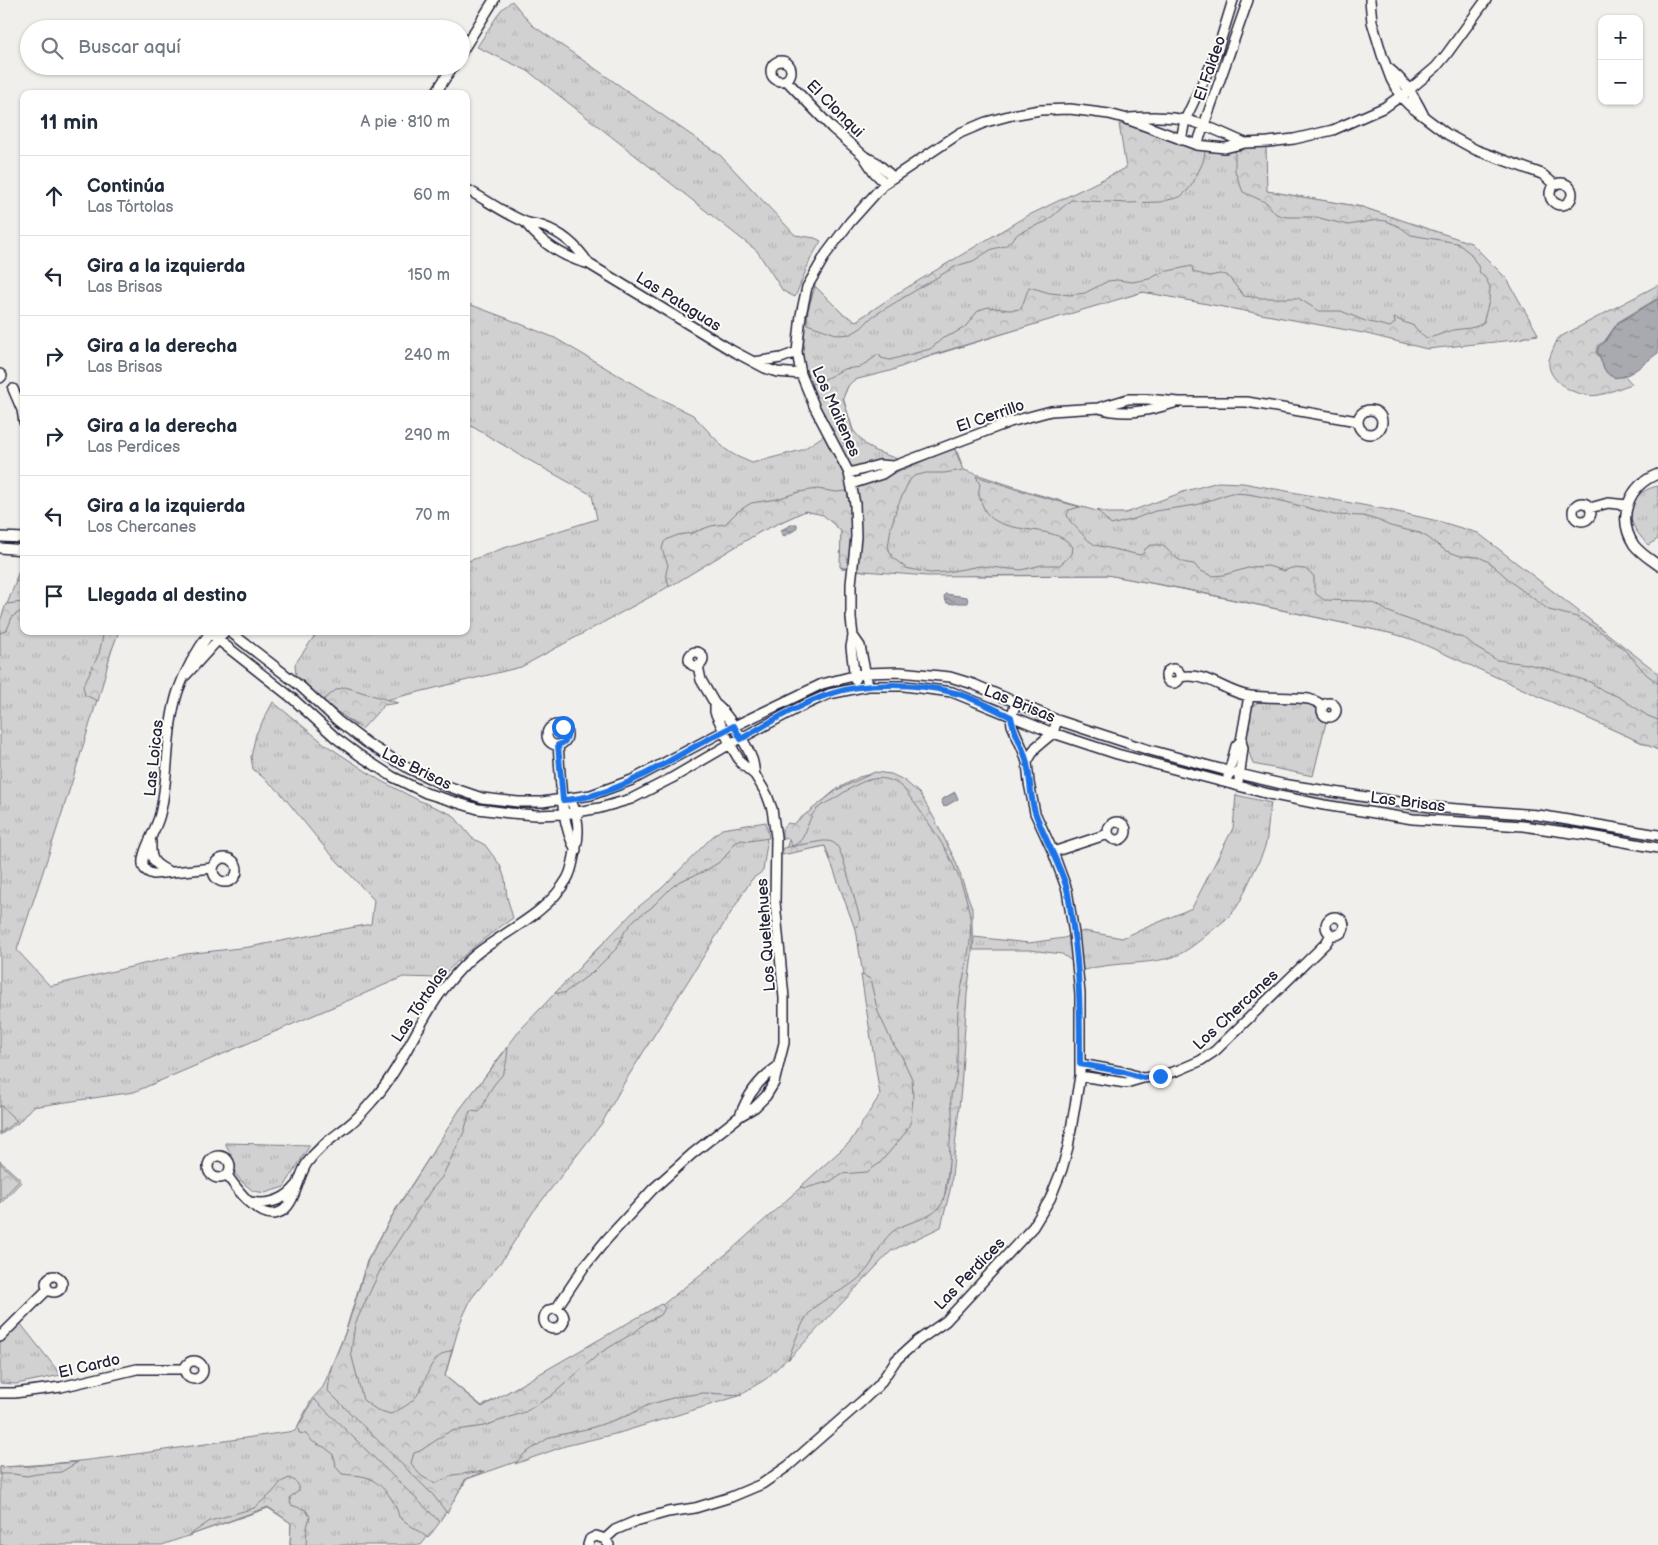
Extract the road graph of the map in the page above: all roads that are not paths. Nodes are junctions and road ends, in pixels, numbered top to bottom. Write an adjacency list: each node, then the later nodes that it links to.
1 (494, 0): 6 (street)
2 (1233, 0): 15 (street, El Faldeo)
3 (1248, 0): 16 (street, El Faldeo)
4 (1370, 0): 7 (street)
5 (1486, 0): 11 (street, Los Maitenes)
6 (470, 39)
7 (1387, 68): 11 (street); 12 (street)
8 (447, 75): 10 (street)
9 (786, 80): 20 (street, El Clonqui)
10 (438, 90)
11 (1409, 90): 12 (street, Los Maitenes); 13 (street)
12 (1401, 97): 13 (street); 18 (street, Los Maitenes)
13 (1425, 116): 23 (street)
14 (1124, 118): 15 (street, Los Maitenes); 17 (street, Los Maitenes); 21 (street, Los Maitenes)
15 (1185, 120): 16 (street, Los Maitenes); 17 (street, El Faldeo)
16 (1204, 126): 18 (street, Los Maitenes); 19 (street, El Faldeo)
17 (1181, 140): 19 (street, Los Maitenes)
18 (1245, 143): 19 (street, Los Maitenes)
19 (1197, 145)
20 (864, 156): 21 (street, El Clonqui); 22 (street, El Clonqui)
21 (893, 177): 22 (street, Los Maitenes)
22 (885, 183): 27 (street, Los Maitenes)
23 (1555, 185)
24 (470, 191): 25 (street, Las Pataguas)
25 (525, 222): 26 (street, Las Pataguas); 26 (street, Las Pataguas)
26 (589, 264): 28 (street, Las Pataguas)
27 (797, 352): 28 (street); 29 (street, Los Maitenes)
28 (754, 362): 29 (street, Las Pataguas)
29 (801, 374): 36 (street, Los Maitenes)
30 (13, 389): 32 (street)
31 (1179, 402): 33 (street, El Cerrillo); 33 (street, El Cerrillo); 34 (street, El Cerrillo)
32 (20, 403)
33 (1098, 408): 35 (street, El Cerrillo)
34 (1358, 421)
35 (894, 466): 36 (street, El Cerrillo); 38 (street, El Cerrillo)
36 (848, 473): 38 (street, Los Maitenes)
37 (1658, 474): 39 (street)
38 (851, 484): 50 (street, Los Maitenes)
39 (1627, 505): 40 (street); 45 (street)
40 (1590, 508)
41 (20, 535): 42 (street)
42 (0, 537)
43 (0, 548): 44 (street)
44 (20, 549)
45 (1658, 565)
46 (207, 635): 56 (street, Las Loicas)
47 (212, 635): 51 (street, Las Brisas)
48 (224, 635): 51 (street, Las Loicas)
49 (233, 635): 70 (street, Las Brisas)
50 (853, 636): 53 (street, Los Maitenes); 54 (street, Los Maitenes)
51 (219, 641): 56 (street, Las Loicas); 73 (street, Las Brisas)
52 (698, 666): 60 (street, Los Queltehues)
53 (865, 673): 54 (street, Las Brisas); 57 (street, Los Maitenes); 61 (street, Las Brisas)
54 (854, 675): 58 (street, Los Maitenes); 65 (street, Las Brisas)
55 (1180, 677): 59 (street)
56 (183, 679): 88 (street, Las Loicas)
57 (868, 686): 58 (street, Las Brisas); 63 (street, Las Brisas)
58 (857, 688): 68 (street, Las Brisas)
59 (1249, 696): 62 (street); 69 (street)
60 (715, 704): 65 (street, Los Queltehues); 66 (street, Los Queltehues)
61 (1016, 704): 63 (street); 64 (street, Las Brisas)
62 (1323, 706)
63 (1011, 717): 67 (street, Las Brisas); 74 (street, Las Perdices)
64 (1057, 720): 67 (street); 75 (street, Las Brisas)
65 (734, 726): 66 (street, Las Brisas); 68 (street, Los Queltehues)
66 (724, 731): 71 (street, Los Queltehues); 80 (street, Las Brisas)
67 (1053, 733): 74 (street); 78 (street, Las Brisas)
68 (741, 739): 71 (street, Las Brisas); 77 (street, Los Queltehues)
69 (1241, 741): 75 (street); 76 (street)
70 (367, 743): 73 (street); 80 (street, Las Brisas)
71 (730, 744): 77 (street, Los Queltehues); 81 (street, Las Brisas)
72 (558, 745): 80 (street, Las Tórtolas)
73 (359, 755): 82 (street, Las Brisas)
74 (1027, 762): 87 (street, Las Perdices)
75 (1229, 772): 76 (street, Las Brisas); 78 (street)
76 (1240, 774): 79 (street); 84 (street, Las Brisas)
77 (755, 775): 91 (street, Los Queltehues)
78 (1226, 784): 79 (street, Las Brisas)
79 (1237, 786): 85 (street, Las Brisas)
80 (566, 800): 81 (street, Las Tórtolas); 82 (street, Las Tórtolas)
81 (575, 812): 82 (street, Las Brisas); 86 (street, Las Tórtolas)
82 (565, 814): 86 (street, Las Tórtolas)
83 (1108, 834): 87 (street)
84 (1658, 835)
85 (1658, 848)
86 (576, 850): 95 (street, Las Tórtolas)
87 (1053, 852): 90 (street, Las Perdices)
88 (213, 868)
89 (1331, 935): 93 (street, Los Chercanes)
90 (1080, 1064): 92 (street, Las Perdices); 93 (street, Los Chercanes)
91 (778, 1067): 94 (street, Los Queltehues); 94 (street, Los Queltehues)
92 (1080, 1076): 93 (street, Los Chercanes); 101 (street, Las Perdices)
93 (1143, 1078)
94 (740, 1116): 97 (street, Los Queltehues)
95 (226, 1175)
96 (48, 1289): 98 (street)
97 (556, 1309)
98 (0, 1336)
99 (185, 1369): 100 (street, El Cardo)
100 (0, 1393)
101 (607, 1542): 102 (street, Las Perdices)
102 (588, 1545)

